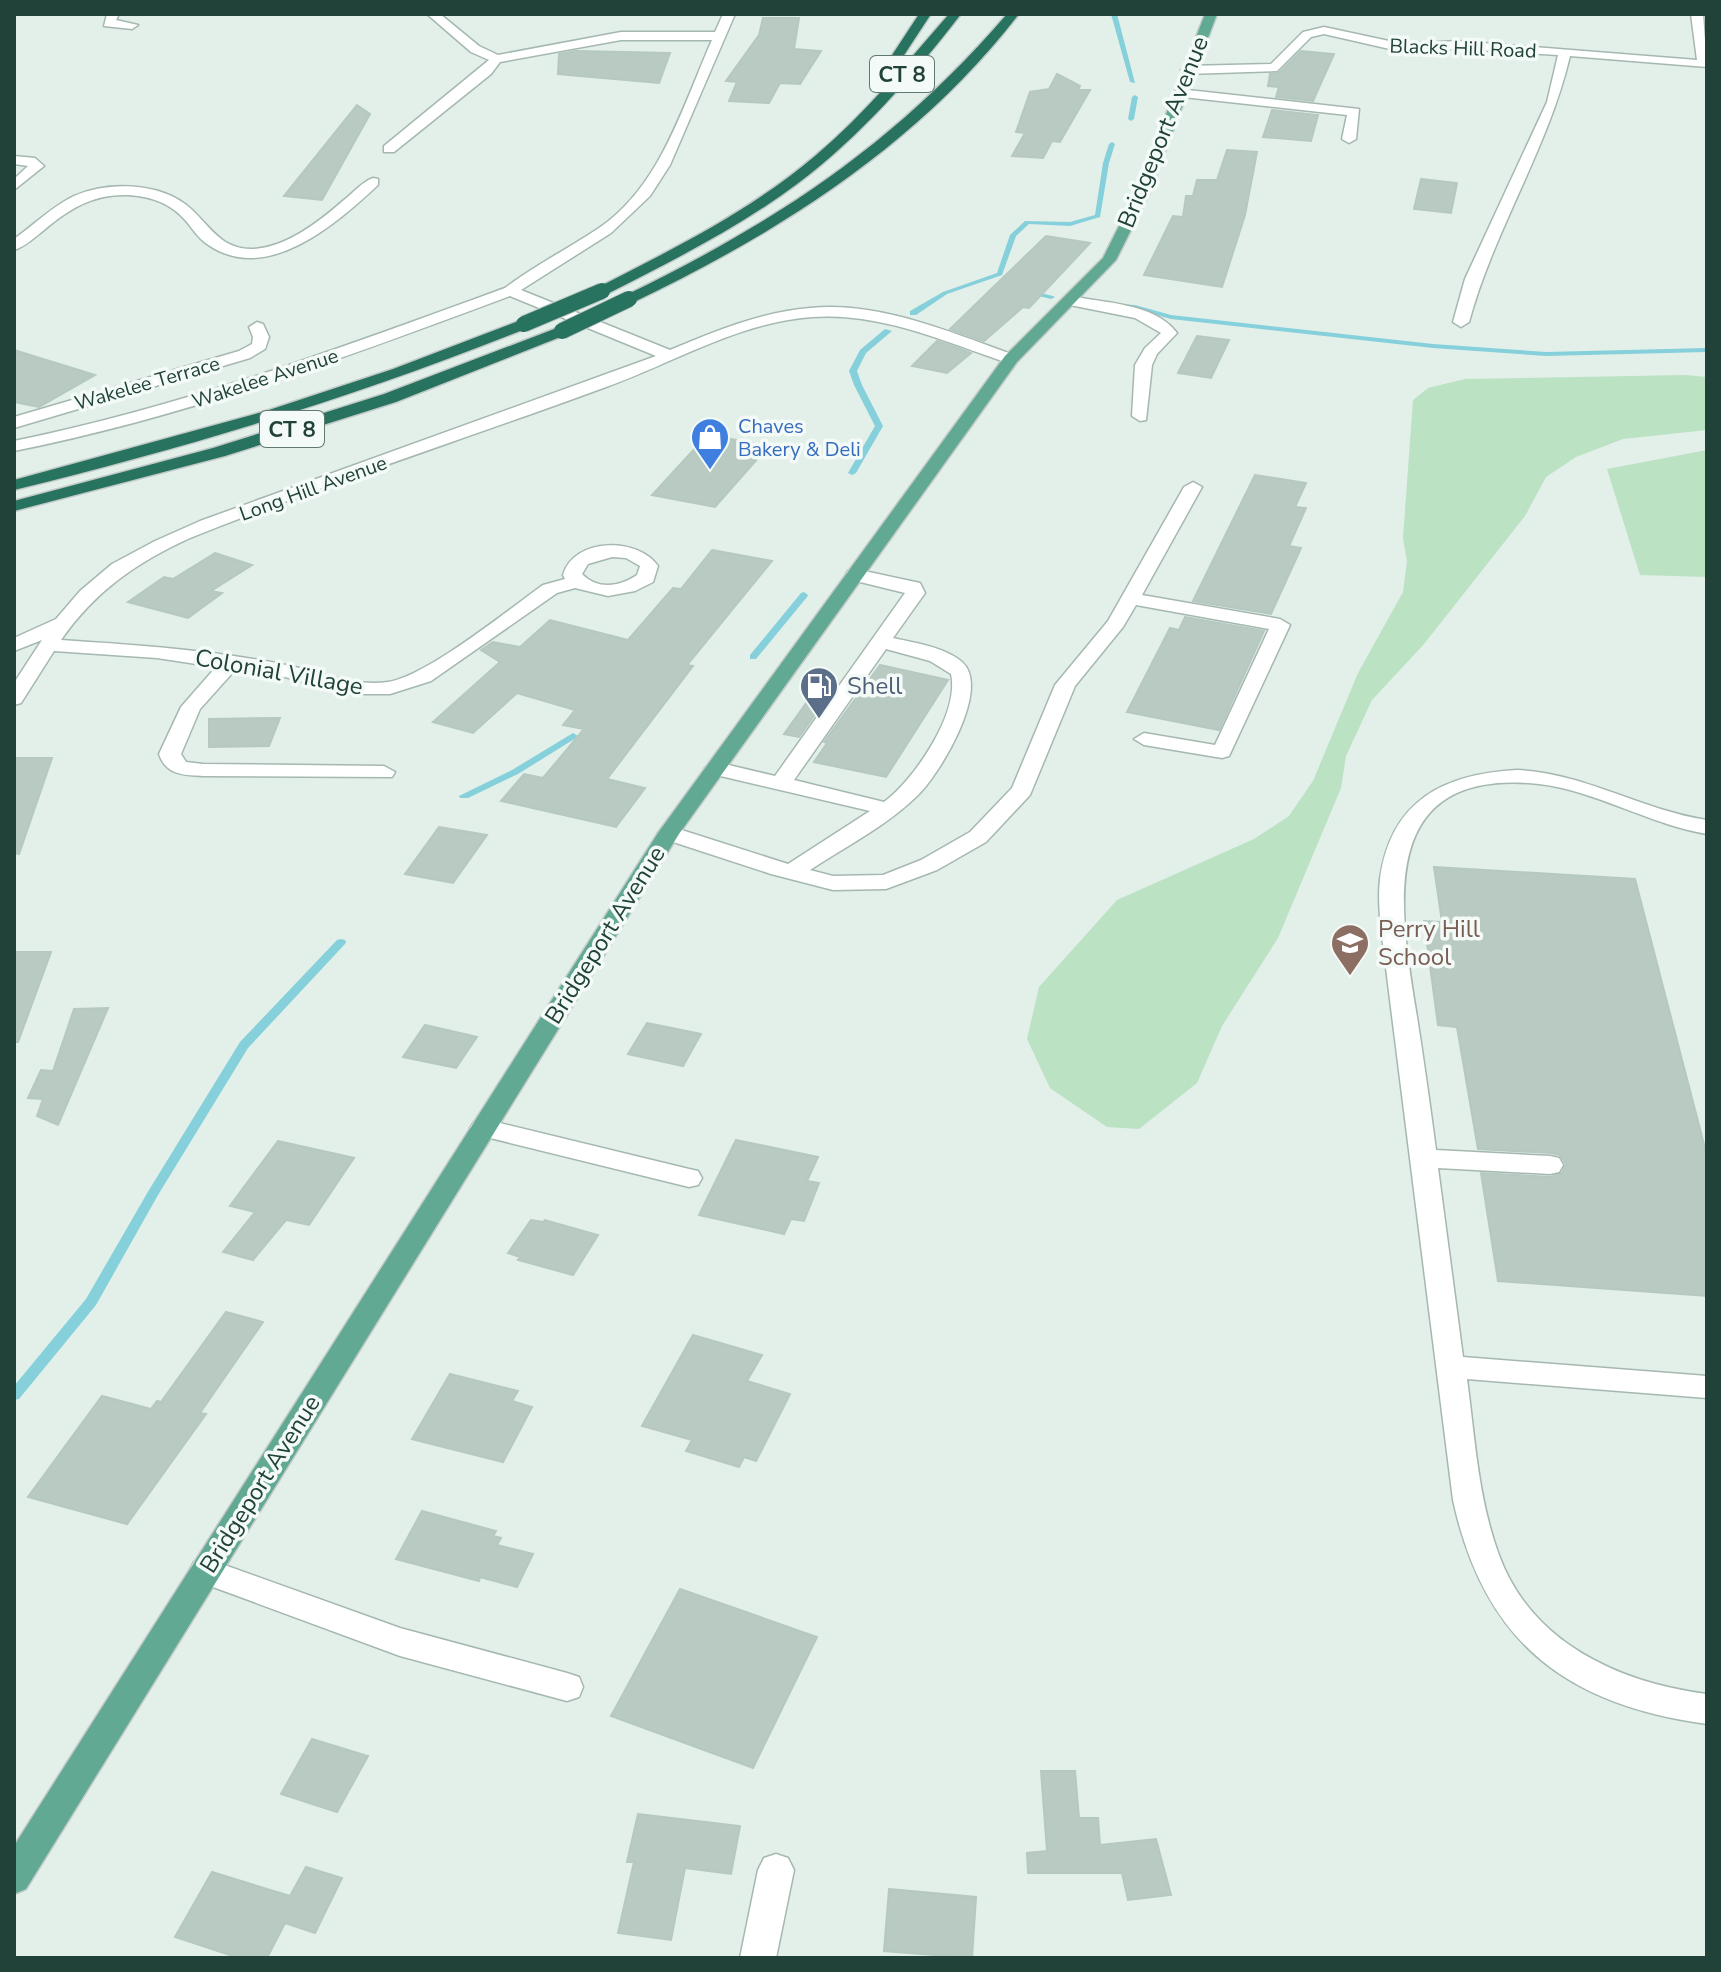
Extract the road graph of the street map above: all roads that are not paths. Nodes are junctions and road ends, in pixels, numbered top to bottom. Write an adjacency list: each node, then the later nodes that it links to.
1 (113, 14): 10 (street)
2 (433, 14): 14 (street)
3 (729, 14): 11 (street)
4 (925, 14): 18 (highway)
5 (955, 14): 18 (highway, CT 8)
6 (1013, 14): 36 (highway, CT 8, bridge)
7 (1211, 14): 16 (main road, Bridgeport Avenue)
8 (1697, 14): 15 (street, Blacks Hill Road)
9 (612, 24): 12 (street)
10 (132, 25)
11 (719, 36): 12 (street); 25 (street)
12 (605, 39): 14 (street)
13 (1565, 52): 15 (street, Blacks Hill Road); 16 (street, Blacks Hill Road); 27 (street, Blacks Hill Road)
14 (496, 59): 20 (street)
15 (1705, 66)
16 (1187, 70): 17 (main road, Bridgeport Avenue)
17 (1179, 93): 19 (street); 26 (main road, Bridgeport Avenue)
18 (847, 134): 34 (highway, CT 8, bridge)
19 (1349, 139)
20 (389, 149)
21 (14, 160): 23 (street)
22 (373, 182): 24 (street)
23 (14, 186)
24 (14, 246)
25 (510, 291): 29 (street); 33 (street, Wakelee Avenue)
26 (1070, 301): 30 (main road, Bridgeport Avenue); 31 (street)
27 (1461, 322)
28 (257, 327): 32 (street, Wakelee Terrace)
29 (669, 355): 30 (street, Long Hill Avenue); 40 (street, Long Hill Avenue)
30 (1011, 359): 37 (main road, Bridgeport Avenue)
31 (1140, 416)
32 (14, 423)
33 (14, 446)
34 (14, 485)
35 (1193, 487): 39 (street)
36 (14, 506)
37 (855, 575): 41 (street); 47 (main road, Bridgeport Avenue)
38 (576, 582): 44 (street, Colonial Village)
39 (1129, 598): 46 (street); 53 (street)
40 (61, 624): 42 (street); 43 (street, Long Hill Avenue)
41 (882, 642): 49 (street); 50 (street)
42 (15, 644)
43 (49, 645): 44 (street, Colonial Village); 45 (street, Long Hill Avenue)
44 (231, 662): 48 (street)
45 (14, 699)
46 (1144, 739)
47 (716, 768): 49 (street); 52 (main road, Bridgeport Avenue)
48 (384, 772)
49 (781, 783): 50 (street)
50 (888, 809): 53 (street)
51 (1707, 827): 55 (street)
52 (669, 833): 53 (street); 54 (main road, Bridgeport Avenue)
53 (792, 872)
54 (483, 1128): 57 (street); 60 (main road, Bridgeport Avenue)
55 (1423, 1158): 56 (street); 58 (street)
56 (1550, 1165)
57 (689, 1178)
58 (1450, 1367): 59 (street); 62 (street)
59 (1707, 1387)
60 (205, 1571): 61 (street); 64 (main road, Bridgeport Avenue)
61 (567, 1687)
62 (1707, 1709)
63 (776, 1870): 65 (street)
64 (14, 1877)
65 (758, 1958)

